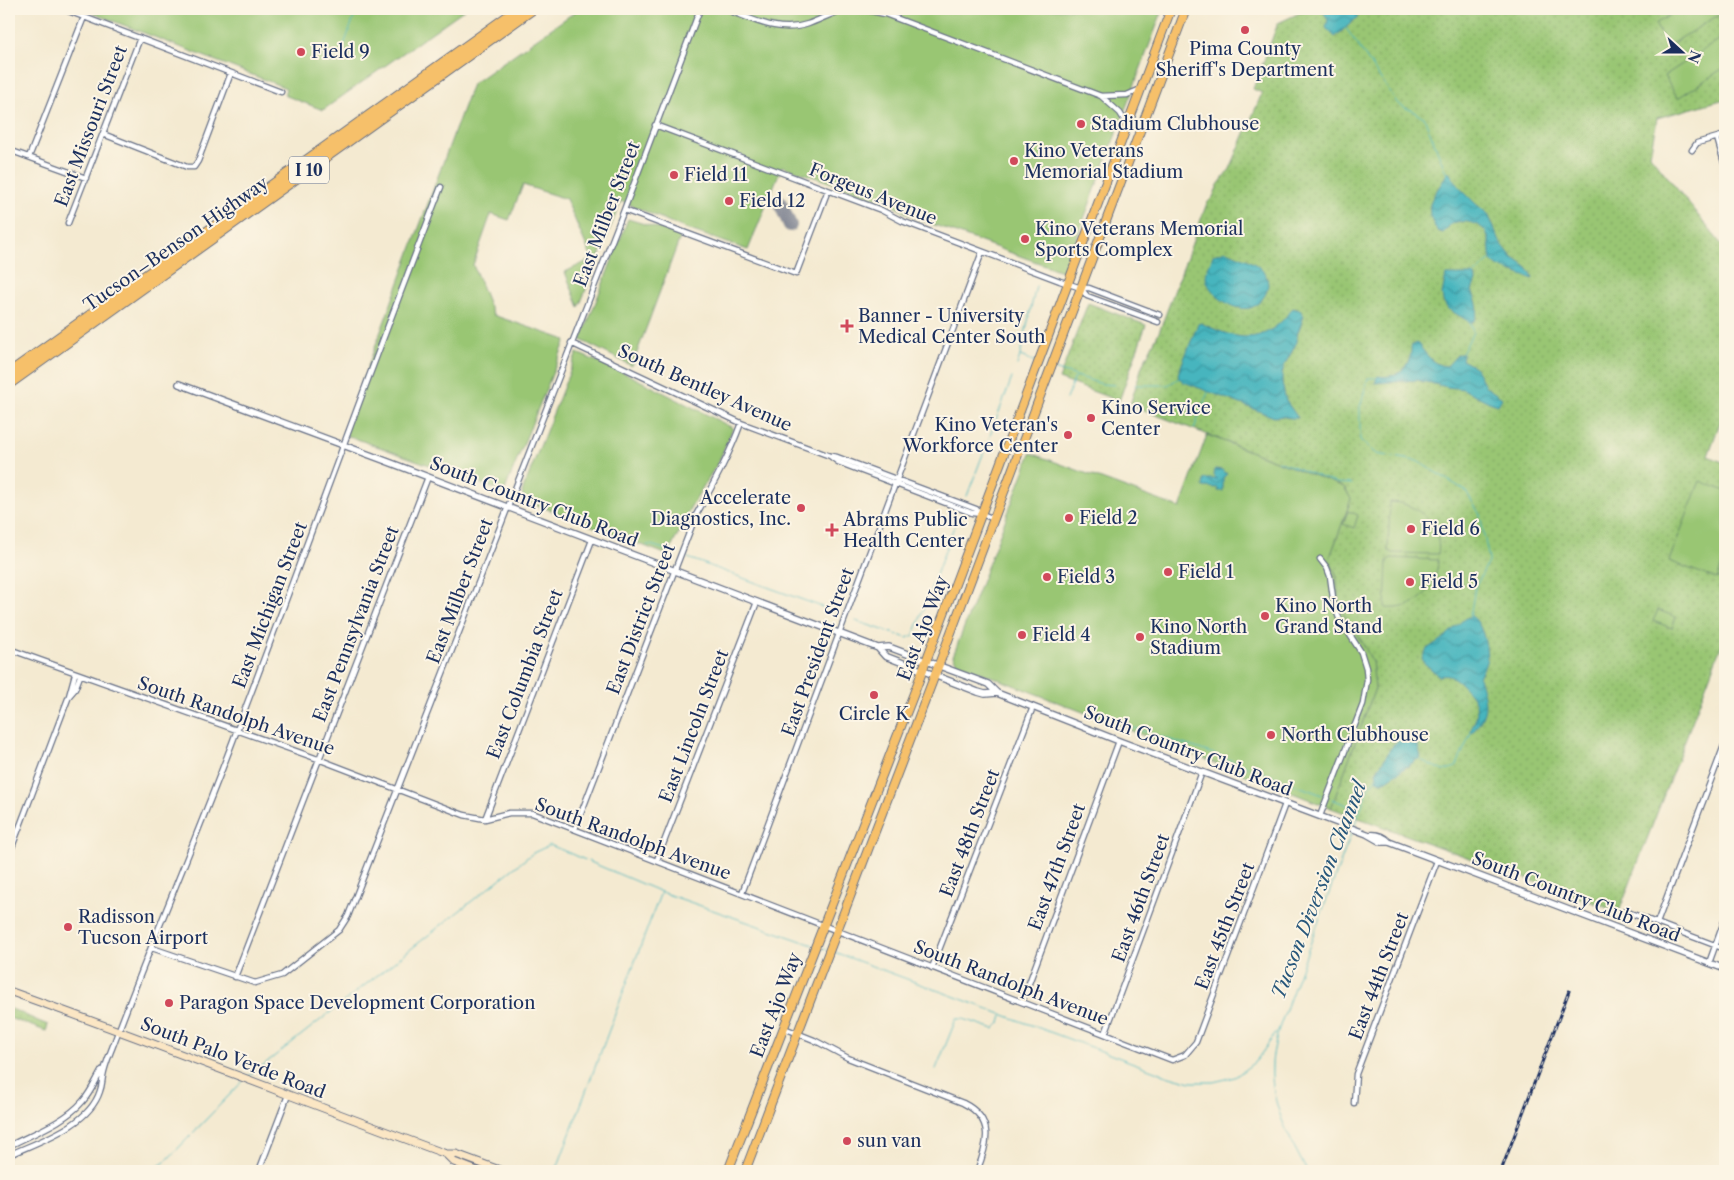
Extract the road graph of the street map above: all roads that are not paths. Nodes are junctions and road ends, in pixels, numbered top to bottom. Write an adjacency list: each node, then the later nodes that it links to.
1 (63, 9): 10 (street)
2 (518, 9): 36 (highway, Tucson–Benson Highway / I 10)
3 (534, 9): 37 (highway, Tucson–Benson Highway / I 10)
4 (700, 9): 16 (street, East Milber Street)
5 (725, 9): 6 (street)
6 (848, 9)
7 (862, 9): 15 (street)
8 (1171, 9): 13 (main road, East Ajo Way)
9 (1186, 9): 32 (main road, East Ajo Way)
10 (84, 17): 11 (street); 23 (street)
11 (140, 38): 12 (street); 18 (street, East Missouri Street)
12 (232, 73): 14 (street); 18 (street)
13 (1142, 89): 15 (street); 17 (main road, East Ajo Way)
14 (280, 92)
15 (1101, 96): 17 (street)
16 (656, 125): 27 (street, Forgeus Avenue); 28 (street, East Milber Street)
17 (1128, 126): 31 (main road, East Ajo Way)
18 (103, 134): 25 (street, East Missouri Street)
19 (1725, 135): 20 (street)
20 (1717, 138): 22 (street); 24 (street)
21 (9, 150): 23 (street)
22 (1692, 150)
23 (30, 157): 25 (street)
24 (1725, 166)
25 (86, 178): 29 (street, East Missouri Street)
26 (440, 187): 40 (street, East Michigan Street)
27 (828, 190): 28 (street); 30 (street, Forgeus Avenue)
28 (624, 210): 35 (street, East Milber Street)
29 (68, 224)
30 (982, 252): 31 (street, Forgeus Avenue); 42 (street, East President Street)
31 (1068, 284): 32 (street, Forgeus Avenue); 44 (main road, East Ajo Way)
32 (1081, 288): 33 (street, Forgeus Avenue); 34 (street, Forgeus Avenue); 45 (main road, East Ajo Way)
33 (1160, 315)
34 (1158, 322)
35 (571, 343): 39 (street, South Bentley Avenue); 43 (street, East Milber Street)
36 (9, 373)
37 (9, 384)
38 (179, 384): 40 (street, South Country Club Road)
39 (741, 422): 42 (street, South Bentley Avenue); 48 (street, East District Street)
40 (344, 446): 41 (street, South Country Club Road); 62 (street, East Michigan Street)
41 (428, 477): 43 (street, South Country Club Road); 65 (street, East Pennsylvania Street)
42 (896, 481): 44 (street, South Bentley Avenue); 50 (street, East President Street)
43 (507, 508): 46 (street, South Country Club Road); 67 (street, East Milber Street)
44 (982, 514): 45 (street, South Bentley Avenue); 53 (main road, East Ajo Way)
45 (994, 519): 54 (main road, East Ajo Way)
46 (592, 540): 48 (street, South Country Club Road); 72 (street, East Columbia Street)
47 (1320, 559): 71 (street)
48 (674, 571): 49 (street, South Country Club Road); 73 (street, East District Street)
49 (757, 602): 50 (street, South Country Club Road); 75 (street, East Lincoln Street)
50 (840, 634): 51 (street, South Country Club Road); 77 (street, East President Street)
51 (878, 648): 53 (street, South Country Club Road); 55 (street, South Country Club Road)
52 (9, 649): 56 (street, South Randolph Avenue)
53 (926, 661): 54 (street, South Country Club Road); 55 (main road, East Ajo Way)
54 (938, 666): 57 (main road, East Ajo Way); 59 (street, South Country Club Road)
55 (923, 671): 57 (street, South Country Club Road); 68 (main road, East Ajo Way)
56 (75, 674): 58 (street, South Randolph Avenue); 60 (street)
57 (935, 675): 59 (street, South Country Club Road); 69 (main road, East Ajo Way)
58 (80, 676): 60 (street); 62 (street, South Randolph Avenue)
59 (997, 693): 61 (street, South Country Club Road)
60 (69, 696): 74 (street)
61 (1033, 707): 63 (street, South Country Club Road); 87 (street, East 48th Street)
62 (237, 731): 65 (street, South Randolph Avenue); 84 (street, East Michigan Street)
63 (1119, 741): 66 (street, South Country Club Road); 91 (street, East 47th Street)
64 (1725, 743): 80 (street)
65 (318, 759): 67 (street, South Randolph Avenue); 89 (street, East Pennsylvania Street)
66 (1202, 772): 70 (street, South Country Club Road); 95 (street, East 46th Street)
67 (399, 789): 72 (street, South Randolph Avenue); 89 (street, East Milber Street)
68 (874, 796): 69 (main road); 81 (main road, East Ajo Way)
69 (887, 801): 82 (main road, East Ajo Way)
70 (1285, 804): 71 (street, South Country Club Road); 96 (street, East 45th Street)
71 (1320, 816): 76 (street, South Country Club Road)
72 (485, 819): 73 (street, South Randolph Avenue)
73 (575, 829): 75 (street, South Randolph Avenue)
74 (9, 855)
75 (657, 860): 77 (street, South Randolph Avenue)
76 (1438, 861): 86 (street, South Country Club Road); 99 (street, East 44th Street)
77 (742, 894): 81 (street, South Randolph Avenue)
78 (1625, 911): 80 (street, South Country Club Road)
79 (1725, 920): 83 (street)
80 (1657, 923): 83 (street, South Country Club Road)
81 (823, 926): 82 (street, South Randolph Avenue); 92 (main road, East Ajo Way)
82 (837, 931): 87 (street, South Randolph Avenue); 94 (main road, East Ajo Way)
83 (1715, 946): 85 (street, South Country Club Road); 86 (street)
84 (152, 948): 89 (street, East Milber Street); 93 (street, East Michigan Street)
85 (1725, 949)
86 (1709, 963): 88 (street, South Country Club Road)
87 (932, 968): 91 (street, South Randolph Avenue)
88 (1725, 969)
89 (235, 977)
90 (9, 991): 93 (main road, South Palo Verde Road)
91 (1022, 1002): 95 (street, South Randolph Avenue)
92 (784, 1028): 94 (street); 108 (main road, East Ajo Way)
93 (119, 1030): 97 (street, East Michigan Street); 98 (main road, South Palo Verde Road)
94 (798, 1034): 109 (main road, East Ajo Way); 110 (street)
95 (1105, 1034): 96 (street, South Randolph Avenue)
96 (1185, 1055)
97 (105, 1065): 100 (street); 101 (street)
98 (288, 1095): 103 (main road, South Palo Verde Road); 105 (street)
99 (1354, 1103)
100 (76, 1108): 101 (street); 102 (street)
101 (82, 1117): 104 (street)
102 (9, 1146)
103 (446, 1154): 106 (main road, South Palo Verde Road); 107 (main road, South Palo Verde Road)
104 (9, 1156)
105 (259, 1171)
106 (477, 1171)
107 (502, 1171)
108 (728, 1171)
109 (745, 1171)
110 (978, 1171)

